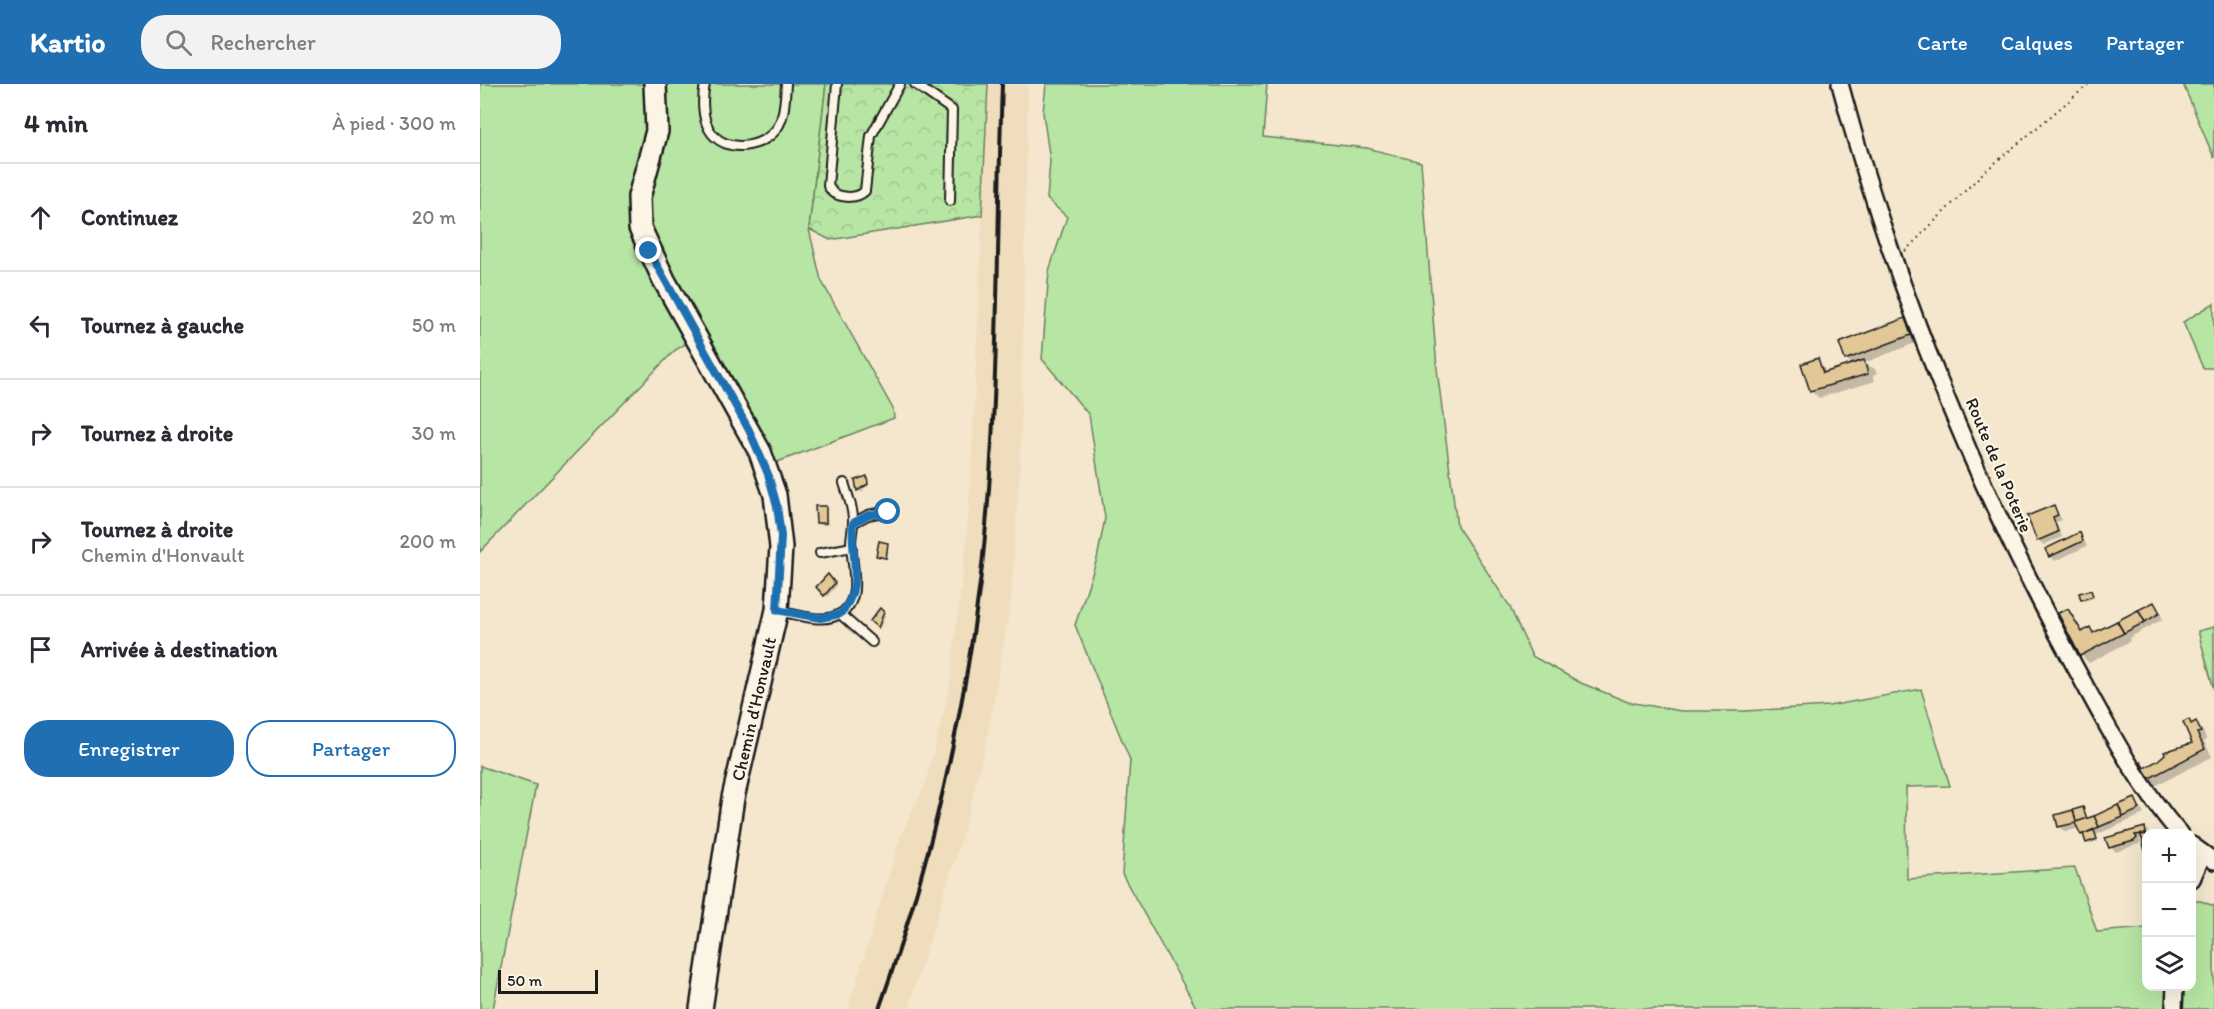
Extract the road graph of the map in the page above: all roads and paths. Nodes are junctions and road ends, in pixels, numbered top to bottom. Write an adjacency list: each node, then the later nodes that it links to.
1 (655, 84): 16 (street, Chemin d'Honvault)
2 (705, 84): 3 (lane)
3 (786, 84)
4 (837, 84): 5 (lane)
5 (900, 84)
6 (915, 84): 9 (lane)
7 (1840, 84): 10 (street, Route de la Poterie)
8 (2089, 84): 10 (path)
9 (950, 201)
10 (1896, 263): 19 (street, Route de la Poterie)
11 (844, 483): 13 (lane)
12 (888, 512): 13 (lane)
13 (853, 523): 14 (lane)
14 (852, 547): 15 (lane); 17 (lane)
15 (820, 553)
16 (777, 610): 17 (lane); 23 (street, Chemin d'Honvault)
17 (840, 614): 18 (lane)
18 (872, 642)
19 (2176, 829)
20 (2203, 853): 21 (street)
21 (2196, 870)
22 (2175, 991): 24 (street)
23 (701, 1009)
24 (2174, 1009)

